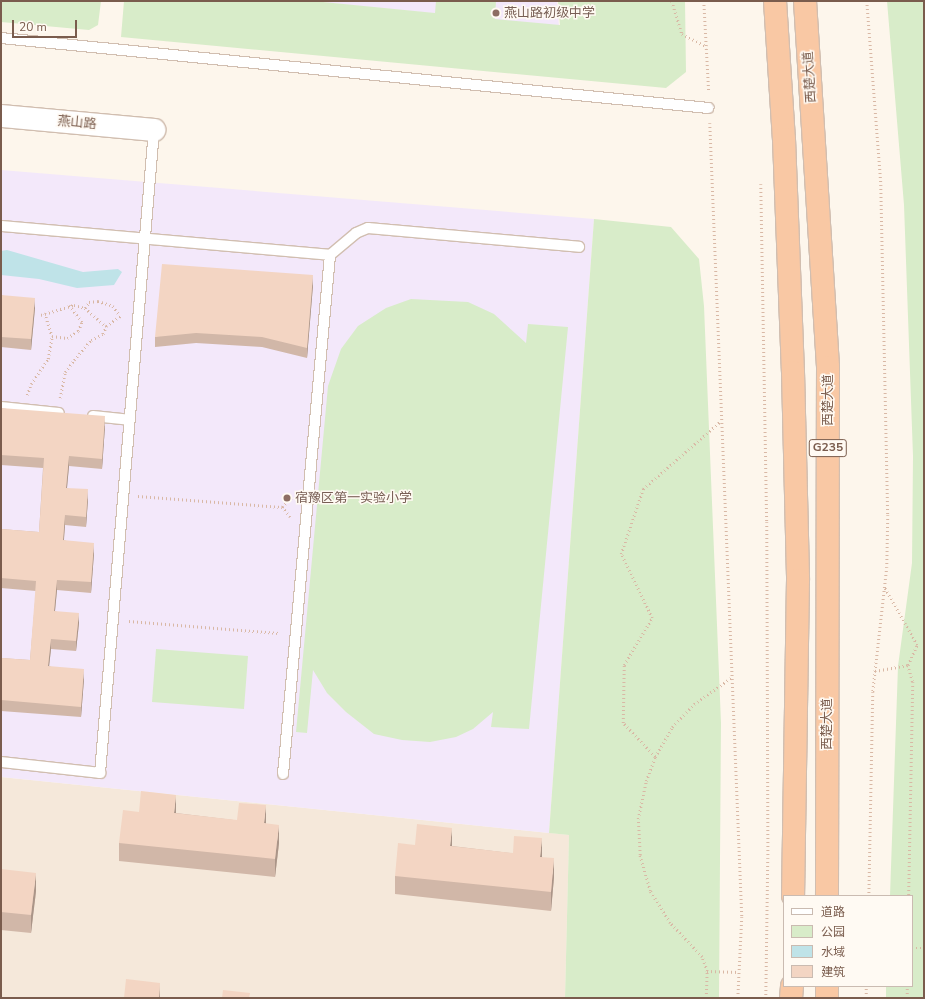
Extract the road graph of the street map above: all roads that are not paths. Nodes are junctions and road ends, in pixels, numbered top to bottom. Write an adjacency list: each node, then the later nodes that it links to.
1 (775, 1): 15 (highway, G235)
2 (805, 1): 16 (highway, 西楚大道 / G235)
3 (1, 38): 4 (lane)
4 (709, 108)
5 (1, 116): 6 (street, 燕山路)
6 (154, 130): 8 (lane)
7 (1, 226): 8 (lane)
8 (144, 239): 10 (lane); 12 (lane)
9 (579, 247): 10 (lane)
10 (330, 255): 14 (lane)
11 (1, 407): 12 (lane)
12 (129, 420): 13 (lane)
13 (1, 762)
14 (283, 774)
15 (793, 895)
16 (827, 895)
17 (792, 987): 19 (highway)
18 (827, 987): 20 (highway)
19 (791, 998)
20 (827, 998)

